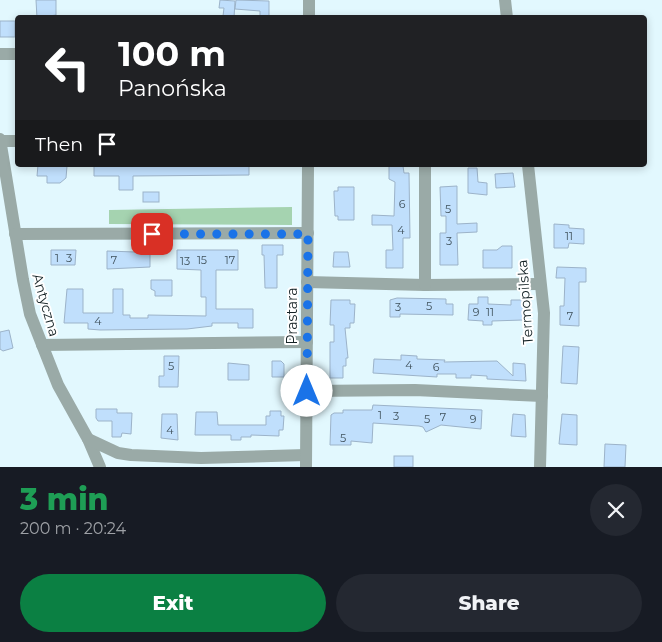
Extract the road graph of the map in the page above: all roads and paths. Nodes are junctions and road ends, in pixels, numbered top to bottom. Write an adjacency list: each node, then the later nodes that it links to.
1 (309, 0): 3 (street)
2 (505, 0): 4 (street)
3 (309, 15)
4 (507, 15)
5 (0, 54): 6 (street)
6 (15, 54)
7 (0, 140): 8 (street); 12 (street, Antyczna)
8 (15, 141)
9 (308, 167): 13 (street, Prastara)
10 (425, 167): 15 (street)
11 (528, 167): 16 (street, Termopilska)
12 (15, 234): 13 (street); 18 (street, Antyczna)
13 (308, 234): 14 (street, Prastara)
14 (307, 282): 15 (street); 17 (street, Prastara)
15 (425, 284): 16 (street)
16 (540, 284): 20 (street, Termopilska)
17 (307, 342): 18 (street); 19 (street, Prastara)
18 (42, 345): 21 (street, Antyczna)
19 (307, 391): 20 (street); 22 (street, Prastara)
20 (542, 396): 24 (street, Termopilska)
21 (88, 440): 22 (street); 23 (street, Antyczna)
22 (306, 461)
23 (100, 467)
24 (540, 467)

